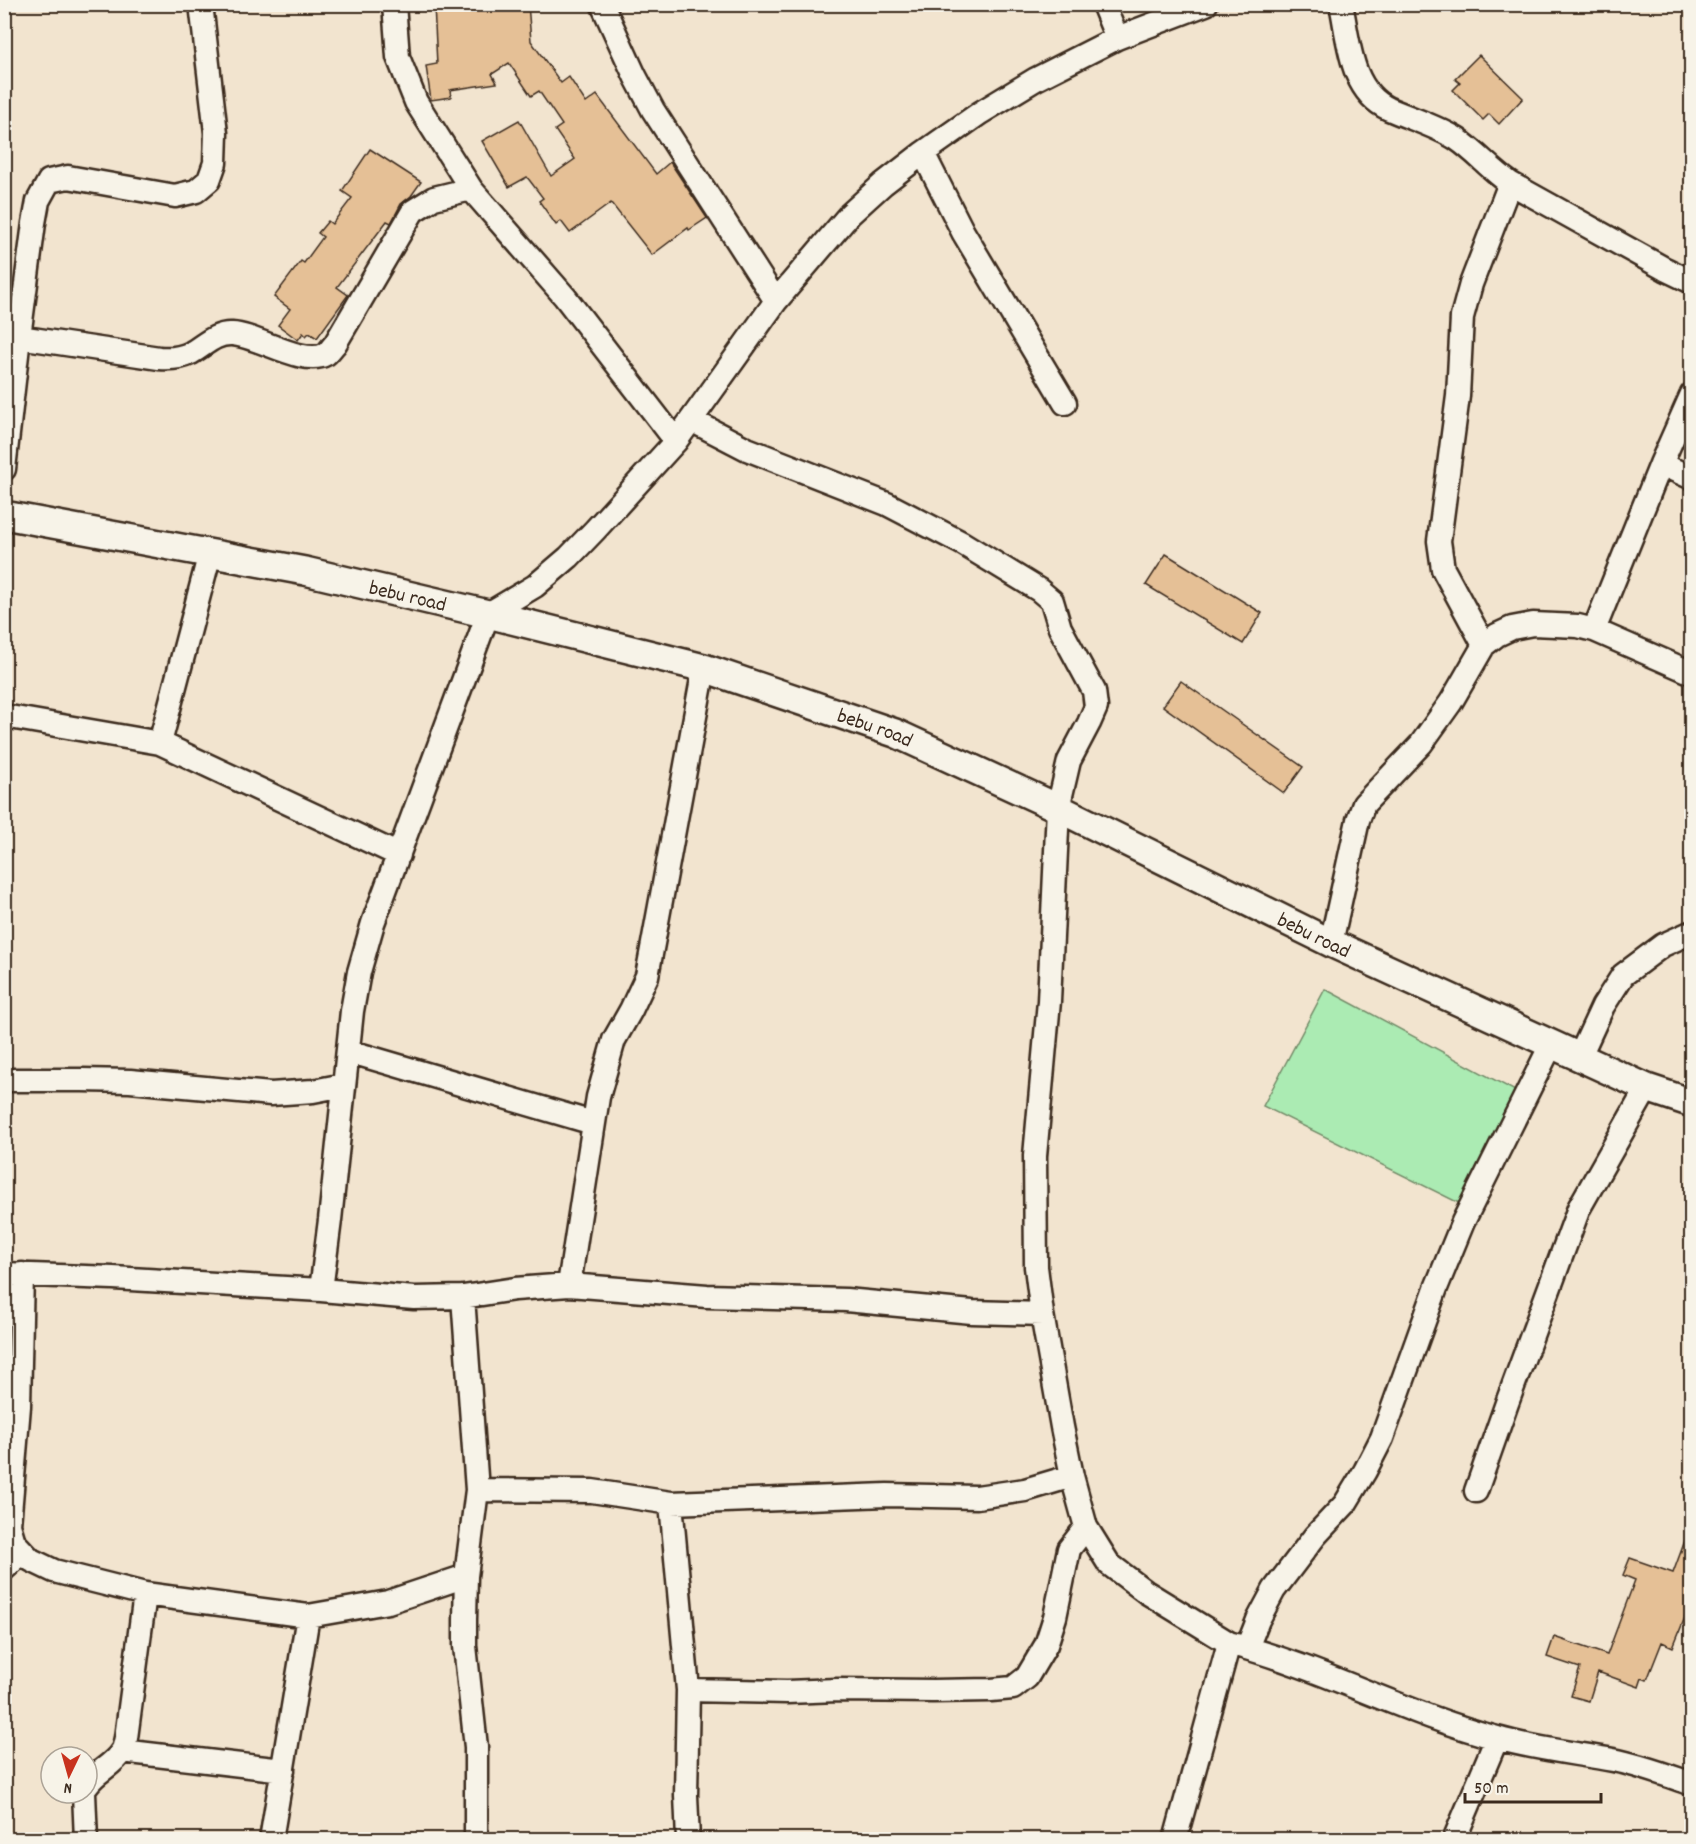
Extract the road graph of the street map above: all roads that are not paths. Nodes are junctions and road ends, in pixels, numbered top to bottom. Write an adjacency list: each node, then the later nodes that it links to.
1 (201, 4): 13 (street)
2 (394, 4): 10 (street)
3 (602, 4): 12 (street)
4 (1103, 4): 7 (street)
5 (1206, 4): 7 (street)
6 (1341, 4): 9 (street)
7 (1117, 38): 8 (street)
8 (923, 153): 12 (street); 15 (street)
9 (1510, 183): 11 (street); 25 (street)
10 (471, 189): 13 (street); 17 (street)
11 (1692, 282)
12 (776, 301): 16 (street)
13 (11, 335): 19 (street)
14 (1692, 394): 18 (street)
15 (1065, 403)
16 (691, 420): 17 (street); 30 (street)
17 (676, 441): 23 (street)
18 (1661, 464): 20 (street); 24 (street)
19 (4, 469)
20 (1692, 478)
21 (4, 515): 22 (street, bebu road)
22 (210, 553): 23 (street, bebu road); 29 (street)
23 (488, 614): 26 (street, bebu road); 31 (street)
24 (1594, 630): 25 (street); 27 (street)
25 (1484, 645): 33 (street)
26 (704, 668): 30 (street, bebu road); 41 (street)
27 (1692, 673)
28 (4, 716): 29 (street)
29 (160, 743): 31 (street)
30 (1058, 808): 33 (street, bebu road); 46 (street)
31 (399, 855): 35 (street)
32 (1692, 932): 36 (street)
33 (1331, 943): 34 (street, bebu road)
34 (1551, 1045): 36 (street, bebu road); 57 (street)
35 (348, 1051): 38 (street); 41 (street)
36 (1579, 1058): 39 (street, bebu road)
37 (4, 1080): 38 (street)
38 (344, 1085): 44 (street)
39 (1647, 1088): 40 (street, bebu road); 49 (street)
40 (1692, 1103)
41 (593, 1123): 43 (street)
42 (13, 1274): 44 (street); 52 (street)
43 (569, 1285): 45 (street); 46 (street)
44 (321, 1290): 45 (street)
45 (463, 1296): 48 (street)
46 (1042, 1314): 47 (street)
47 (1072, 1476): 50 (street); 51 (street)
48 (477, 1490): 50 (street); 54 (street)
49 (1476, 1491)
50 (671, 1503): 58 (street)
51 (1086, 1527): 57 (street); 58 (street)
52 (23, 1552): 53 (street); 55 (street)
53 (4, 1569)
54 (466, 1576): 56 (street); 67 (street)
55 (144, 1594): 56 (street); 60 (street)
56 (308, 1616): 61 (street)
57 (1238, 1645): 59 (street); 69 (street)
58 (688, 1690): 68 (street)
59 (1497, 1738): 63 (street); 70 (street)
60 (122, 1751): 61 (street); 62 (street)
61 (283, 1770): 66 (street)
62 (99, 1772)
63 (1692, 1784)
64 (85, 1805): 65 (street)
65 (86, 1839)
66 (272, 1839)
67 (476, 1839)
68 (688, 1839)
69 (1175, 1839)
70 (1454, 1839)

